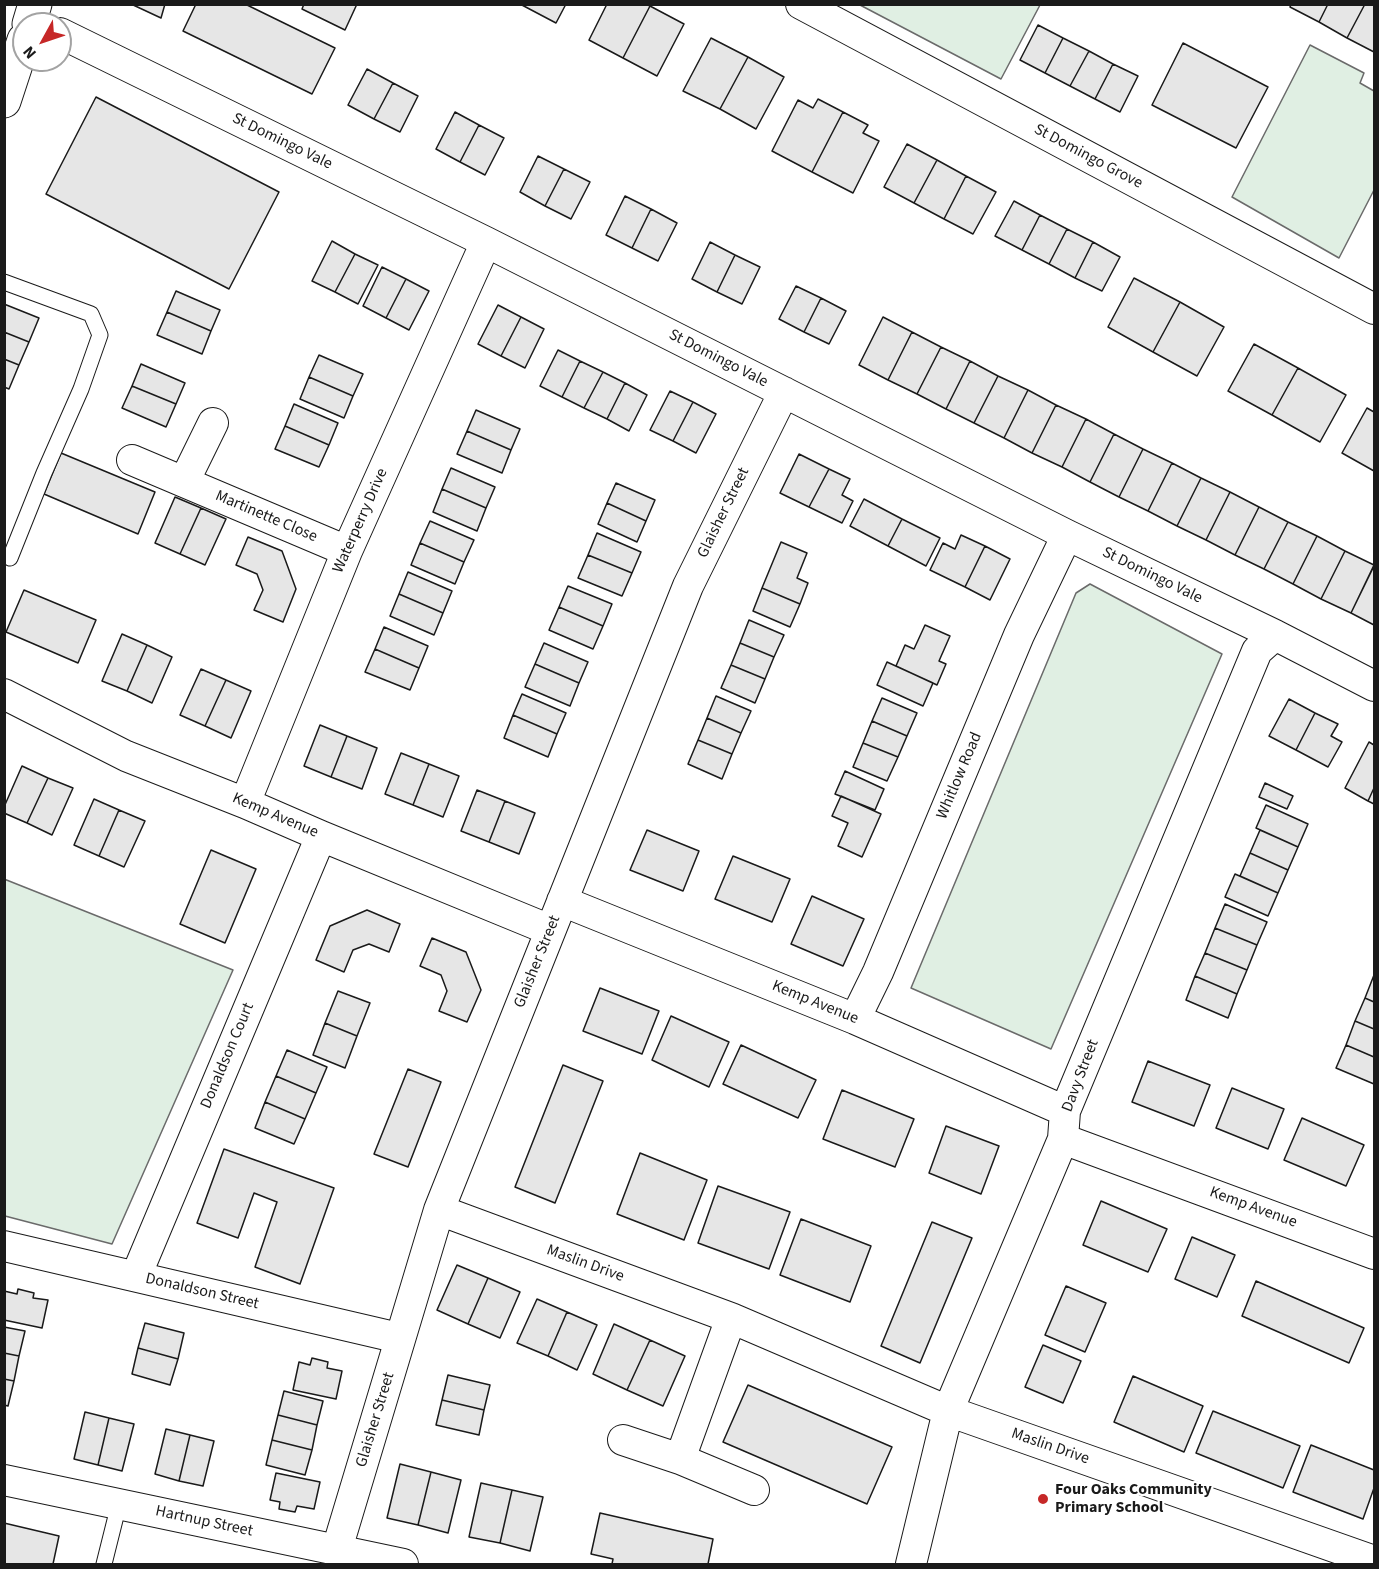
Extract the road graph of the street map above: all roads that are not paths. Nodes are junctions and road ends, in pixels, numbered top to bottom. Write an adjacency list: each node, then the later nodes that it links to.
1 (801, 4): 5 (street, St Domingo Grove)
2 (72, 39): 3 (street, St Domingo Vale)
3 (486, 242): 6 (street, St Domingo Vale); 11 (street, Waterperry Drive)
4 (4, 282): 12 (lane)
5 (1374, 309)
6 (784, 392): 10 (street, St Domingo Vale); 18 (street, Glaisher Street)
7 (213, 423): 9 (street)
8 (132, 460): 9 (street, Martinette Close)
9 (184, 482): 11 (street, Martinette Close)
10 (1067, 535): 13 (street, St Domingo Vale); 20 (street, Whitlow Road)
11 (347, 551): 16 (street, Waterperry Drive)
12 (10, 558)
13 (1275, 634): 14 (street, St Domingo Vale); 21 (street, Davy Street)
14 (1374, 686)
15 (4, 694): 16 (street, Kemp Avenue)
16 (245, 802): 17 (street, Kemp Avenue)
17 (321, 836): 19 (street, Kemp Avenue); 25 (street, Donaldson Court)
18 (562, 902): 19 (street, Glaisher Street); 20 (street, Kemp Avenue)
19 (550, 930): 22 (street, Glaisher Street)
20 (855, 1019): 21 (street, Kemp Avenue)
21 (1064, 1125): 23 (street, Kemp Avenue); 28 (street, Davy Street)
22 (440, 1210): 26 (street, Maslin Drive); 27 (street, Glaisher Street)
23 (1372, 1245)
24 (4, 1246): 25 (street, Donaldson Street)
25 (136, 1276): 27 (street, Donaldson Street)
26 (731, 1318): 28 (street, Maslin Drive); 30 (street)
27 (399, 1338): 34 (street, Glaisher Street)
28 (948, 1411): 35 (street, Maslin Drive); 38 (street, Davy Street)
29 (623, 1440): 30 (street)
30 (680, 1459): 32 (street)
31 (4, 1480): 33 (street, Hartnup Street)
32 (754, 1490)
33 (118, 1504): 34 (street, Hartnup Street); 36 (lane)
34 (337, 1549): 37 (street, Hartnup Street)
35 (1374, 1561)
36 (104, 1564)
37 (403, 1564)
38 (911, 1564)

